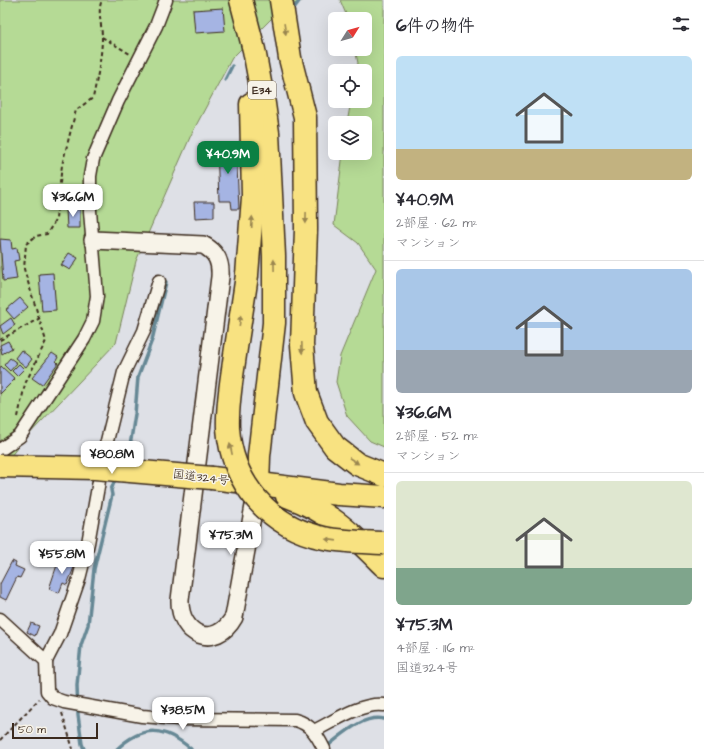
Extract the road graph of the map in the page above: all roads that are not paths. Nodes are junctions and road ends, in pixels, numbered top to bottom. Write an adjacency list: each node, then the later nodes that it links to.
1 (166, 0): 6 (street)
2 (241, 0): 4 (highway, E34)
3 (281, 0): 5 (highway, E34, one-way to 5)
4 (262, 178): 8 (highway, one-way to 4); 15 (highway, one-way to 4, bridge)
5 (299, 180): 11 (highway, one-way to 11); 13 (highway)
6 (92, 240): 9 (street); 13 (street)
7 (159, 281): 18 (street)
8 (259, 449): 12 (highway); 13 (highway)
9 (0, 450)
10 (0, 466): 12 (highway, 国道324号, bridge)
11 (384, 475)
12 (216, 479): 13 (highway, 国道324号)
13 (258, 485): 14 (highway); 16 (highway)
14 (384, 497)
15 (384, 543)
16 (384, 566)
17 (0, 619): 18 (street)
18 (46, 661): 20 (street)
19 (384, 705): 20 (street)
20 (314, 731): 21 (street)
21 (324, 749)

